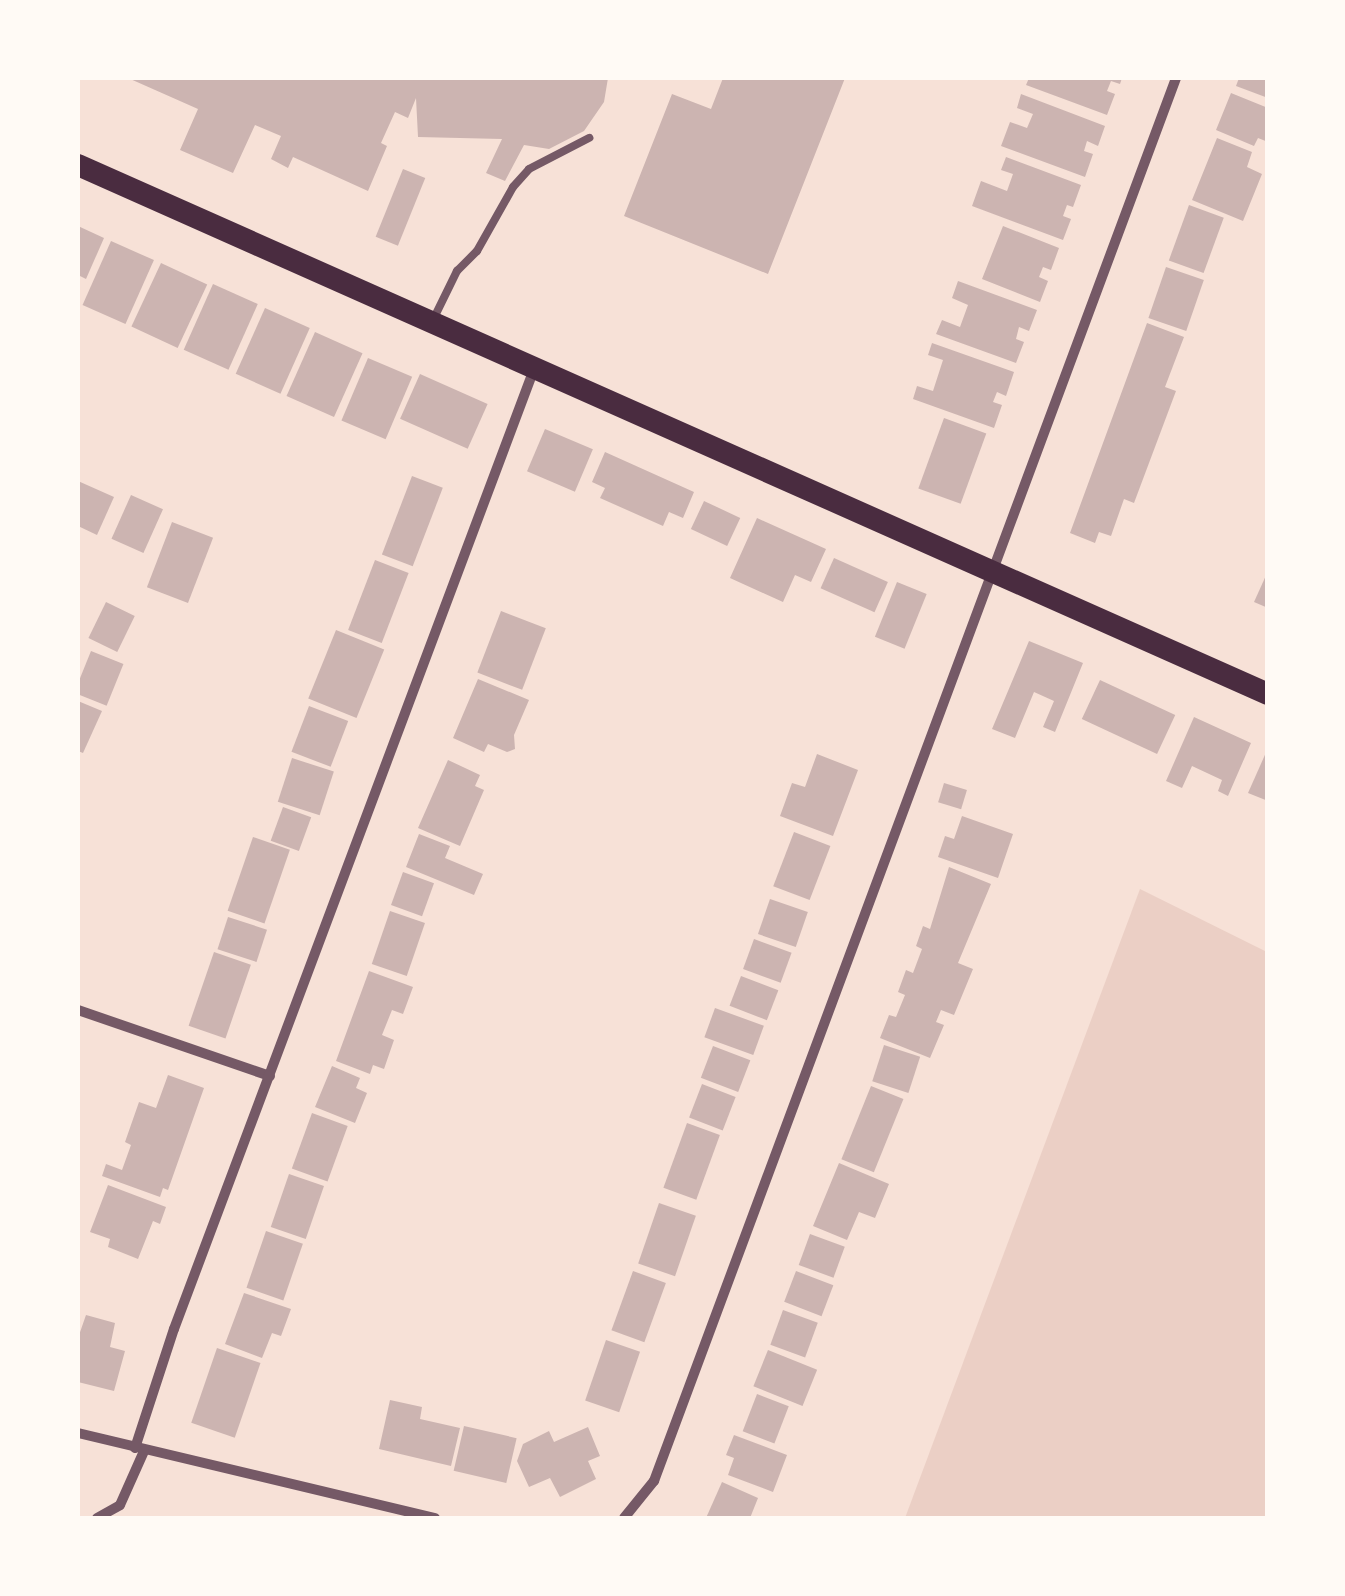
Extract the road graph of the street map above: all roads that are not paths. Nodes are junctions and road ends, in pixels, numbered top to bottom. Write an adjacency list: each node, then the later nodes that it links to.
1 (1176, 78): 6 (street)
2 (589, 138): 4 (lane)
3 (78, 165): 4 (main road)
4 (431, 324): 5 (main road)
5 (534, 369): 6 (main road); 9 (street)
6 (994, 570): 7 (main road); 14 (street)
7 (1268, 694)
8 (78, 1010): 9 (street)
9 (270, 1076): 11 (street)
10 (78, 1433): 11 (street)
11 (140, 1450): 12 (street); 13 (street)
12 (97, 1518)
13 (435, 1518)
14 (624, 1518)

